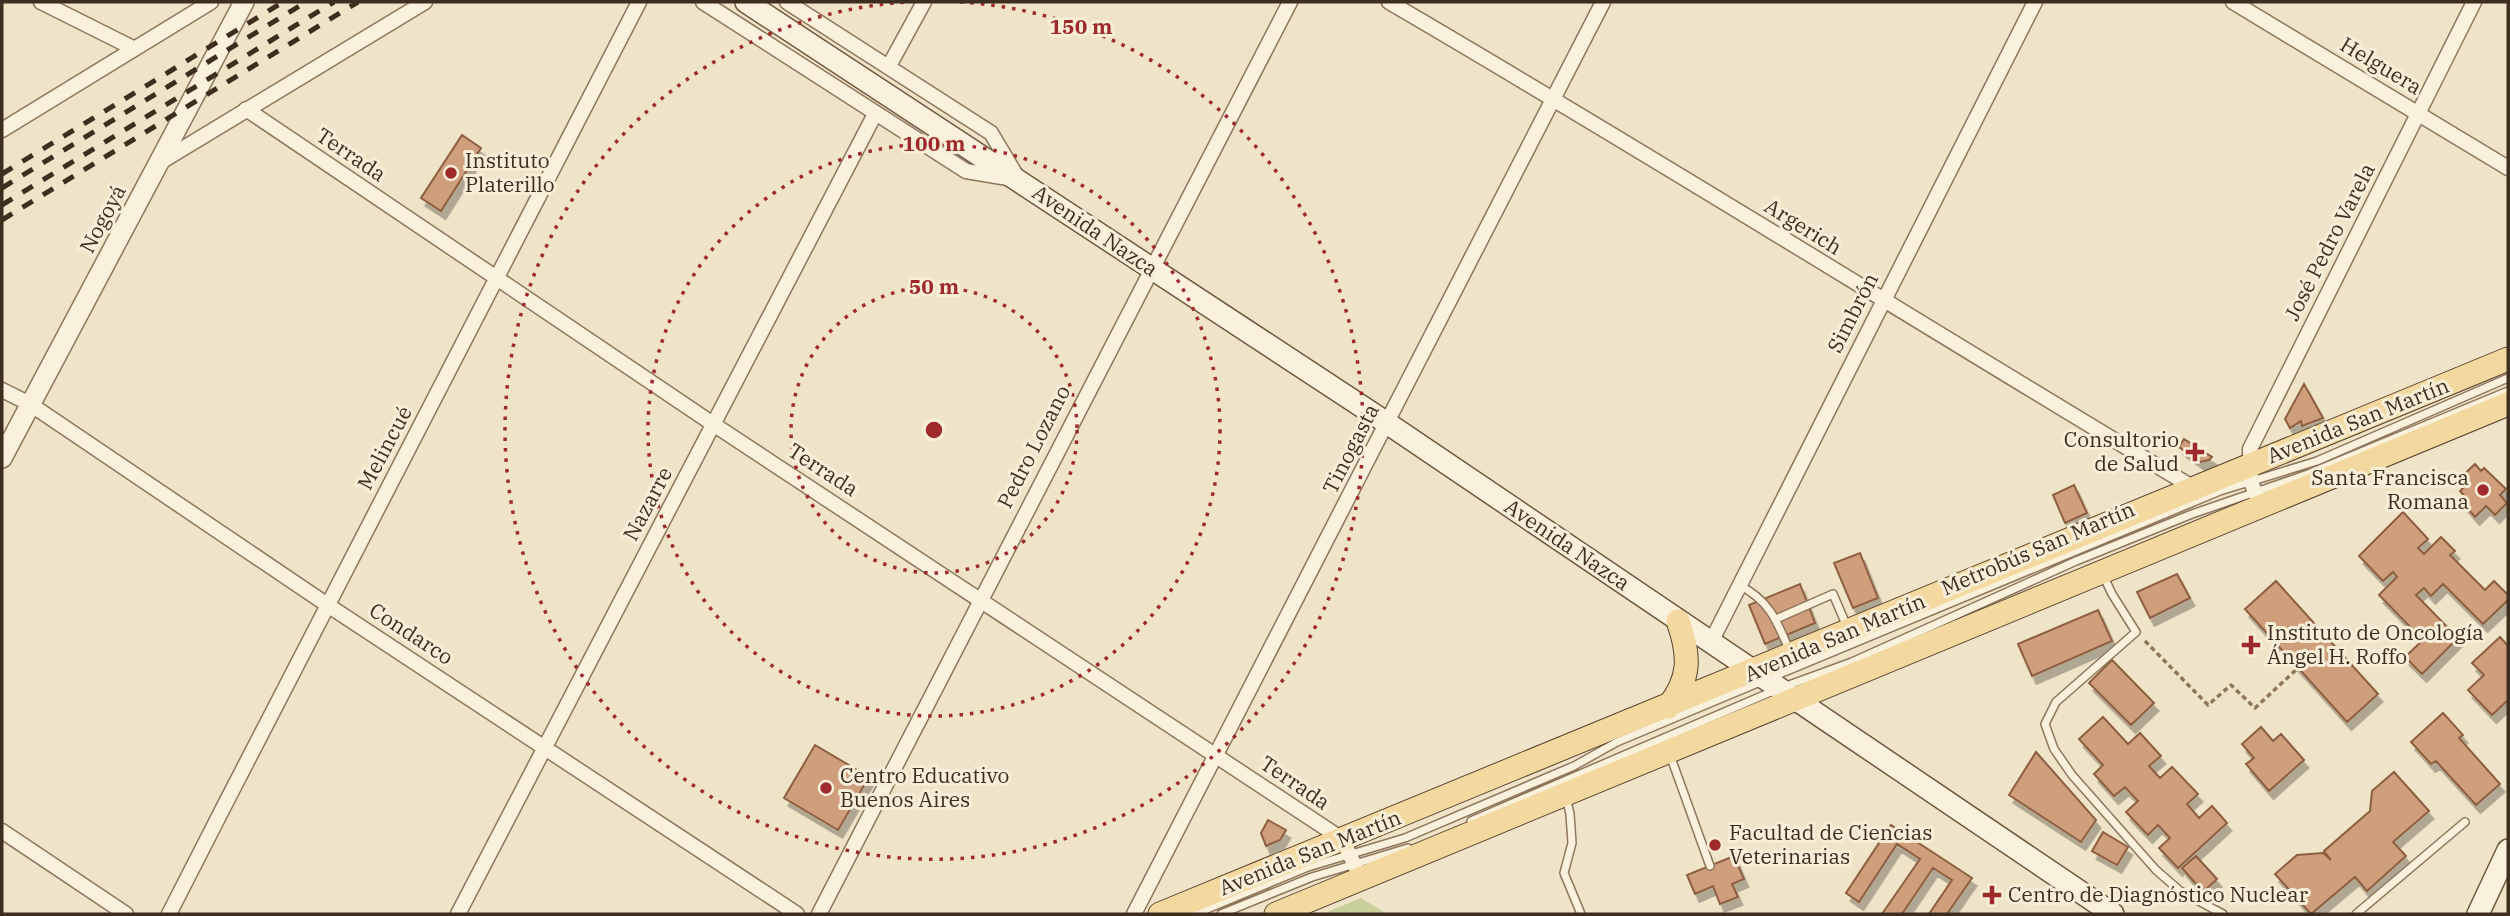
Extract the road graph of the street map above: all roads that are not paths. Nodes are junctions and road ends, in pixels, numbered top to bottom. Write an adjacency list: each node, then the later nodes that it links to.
1 (41, 2): 16 (street)
2 (211, 2): 16 (street)
3 (244, 2): 23 (street, Nogoyá)
4 (425, 2): 19 (street)
5 (639, 2): 27 (street, Melincué)
6 (703, 2): 21 (street, Avenida Nazca)
7 (746, 2): 25 (main road, Avenida Nazca)
8 (787, 2): 17 (street, Avenida Nazca)
9 (923, 2): 17 (street)
10 (1290, 2): 26 (street, Pedro Lozano)
11 (1389, 2): 18 (street, Argerich)
12 (1603, 2): 18 (street, Tinogasta)
13 (2035, 2): 28 (street, Simbrón)
14 (2232, 2): 20 (street, Helguera)
15 (2474, 2): 20 (street, José Pedro Varela)
16 (133, 48): 22 (street)
17 (889, 66): 25 (street, Avenida Nazca)
18 (1554, 98): 28 (street, Argerich); 36 (street, Tinogasta)
19 (246, 109): 23 (street); 27 (street, Terrada)
20 (2418, 112): 24 (street, Helguera); 38 (street, José Pedro Varela)
21 (875, 114): 25 (street, Avenida Nazca); 35 (street, Nazarre)
22 (2, 130)
23 (158, 164): 33 (street, Nogoyá)
24 (2508, 168)
25 (1018, 179): 26 (main road, Avenida Nazca)
26 (1151, 268): 36 (main road, Avenida Nazca); 42 (street, Pedro Lozano)
27 (499, 280): 35 (street, Terrada); 43 (street, Melincué)
28 (1882, 302): 39 (street, Argerich); 41 (street, Simbrón)
29 (2508, 359): 38 (main road, Avenida San Martín)
30 (2508, 378): 38 (lane, Metrobús San Martín)
31 (2, 390): 33 (street, Condarco)
32 (2508, 391): 38 (lane, Metrobús San Martín)
33 (30, 404): 37 (street, Nogoyá); 43 (street, Condarco)
34 (2508, 404): 38 (main road, Avenida San Martín)
35 (713, 424): 42 (street, Terrada); 51 (street, Nazarre)
36 (1387, 424): 45 (main road, Avenida Nazca); 53 (street, Tinogasta)
37 (2, 458)
38 (2254, 486): 39 (main road, Avenida San Martín); 40 (main road, Avenida San Martín); 49 (lane, Metrobús San Martín); 49 (lane, Metrobús San Martín)
39 (2194, 488): 46 (main road, Avenida San Martín)
40 (2102, 571): 49 (main road, Avenida San Martín); 74 (lane)
41 (1739, 585): 44 (lane); 47 (street, Simbrón)
42 (980, 597): 53 (street, Terrada); 66 (street, Pedro Lozano)
43 (326, 604): 51 (street, Condarco); 63 (street, Melincué)
44 (1776, 619): 46 (lane); 48 (lane)
45 (1678, 621): 47 (main road, Avenida Nazca); 50 (main road)
46 (1849, 632): 48 (main road, Avenida San Martín)
47 (1710, 644): 49 (main road, Avenida Nazca)
48 (1792, 656): 49 (main road, Avenida San Martín)
49 (1772, 685): 50 (main road, Avenida San Martín); 52 (main road, Avenida San Martín); 56 (lane, Metrobús San Martín); 60 (lane, Metrobús San Martín); 73 (main road, Avenida Nazca)
50 (1668, 707): 60 (main road, Avenida San Martín)
51 (544, 747): 64 (street, Nazarre); 65 (street, Condarco)
52 (1668, 751): 54 (main road, Avenida San Martín); 61 (lane)
53 (1217, 756): 60 (street, Terrada); 67 (street, Tinogasta)
54 (1564, 794): 60 (main road, Avenida San Martín); 72 (lane)
55 (2465, 822): 75 (lane)
56 (1460, 826)
57 (2, 831): 62 (street)
58 (1422, 842): 60 (lane, Metrobús San Martín)
59 (2508, 850): 76 (main road)
60 (1352, 859): 68 (main road, Avenida San Martín); 69 (lane, Metrobús San Martín); 70 (lane, Metrobús San Martín); 71 (main road, Avenida San Martín)
61 (1710, 866)
62 (126, 914)
63 (169, 914)
64 (458, 914)
65 (797, 914)
66 (819, 914)
67 (1133, 914)
68 (1160, 914)
69 (1195, 914)
70 (1221, 914)
71 (1276, 914)
72 (1581, 914)
73 (2113, 914)
74 (2223, 914)
75 (2356, 914)
76 (2478, 914)

